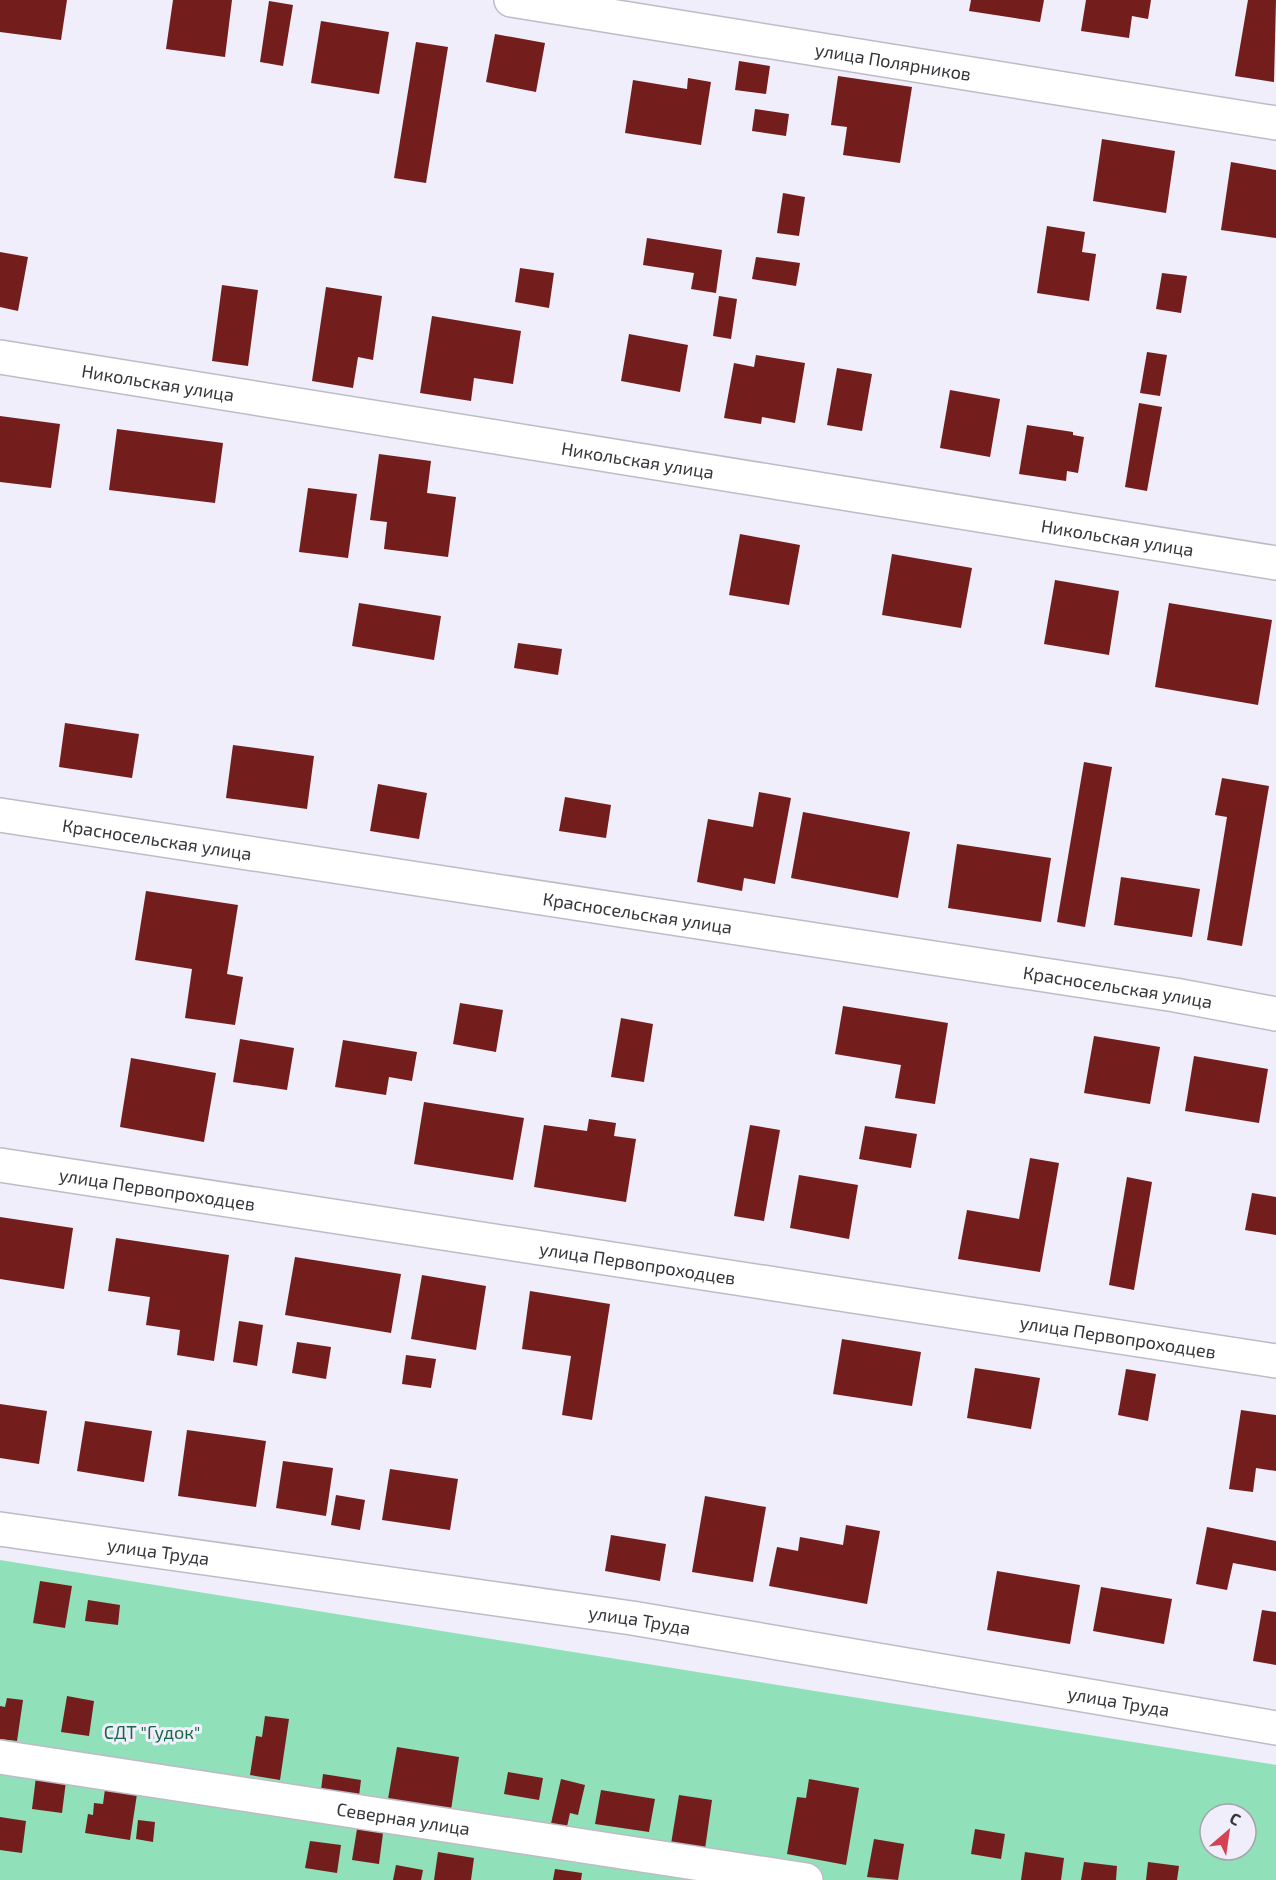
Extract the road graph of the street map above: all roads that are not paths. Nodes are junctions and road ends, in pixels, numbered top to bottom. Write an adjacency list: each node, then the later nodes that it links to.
1 (511, 0): 2 (street, улица Полярников)
2 (1276, 123)
3 (0, 357): 4 (street, Никольская улица)
4 (1276, 563)
5 (0, 815): 6 (street, Красносельская улица)
6 (1276, 1014)
7 (0, 1165): 8 (street, улица Первопроходцев)
8 (1276, 1361)
9 (0, 1529): 10 (street, улица Труда)
10 (1276, 1728)
11 (0, 1757): 12 (street, Северная улица)
12 (806, 1880)

